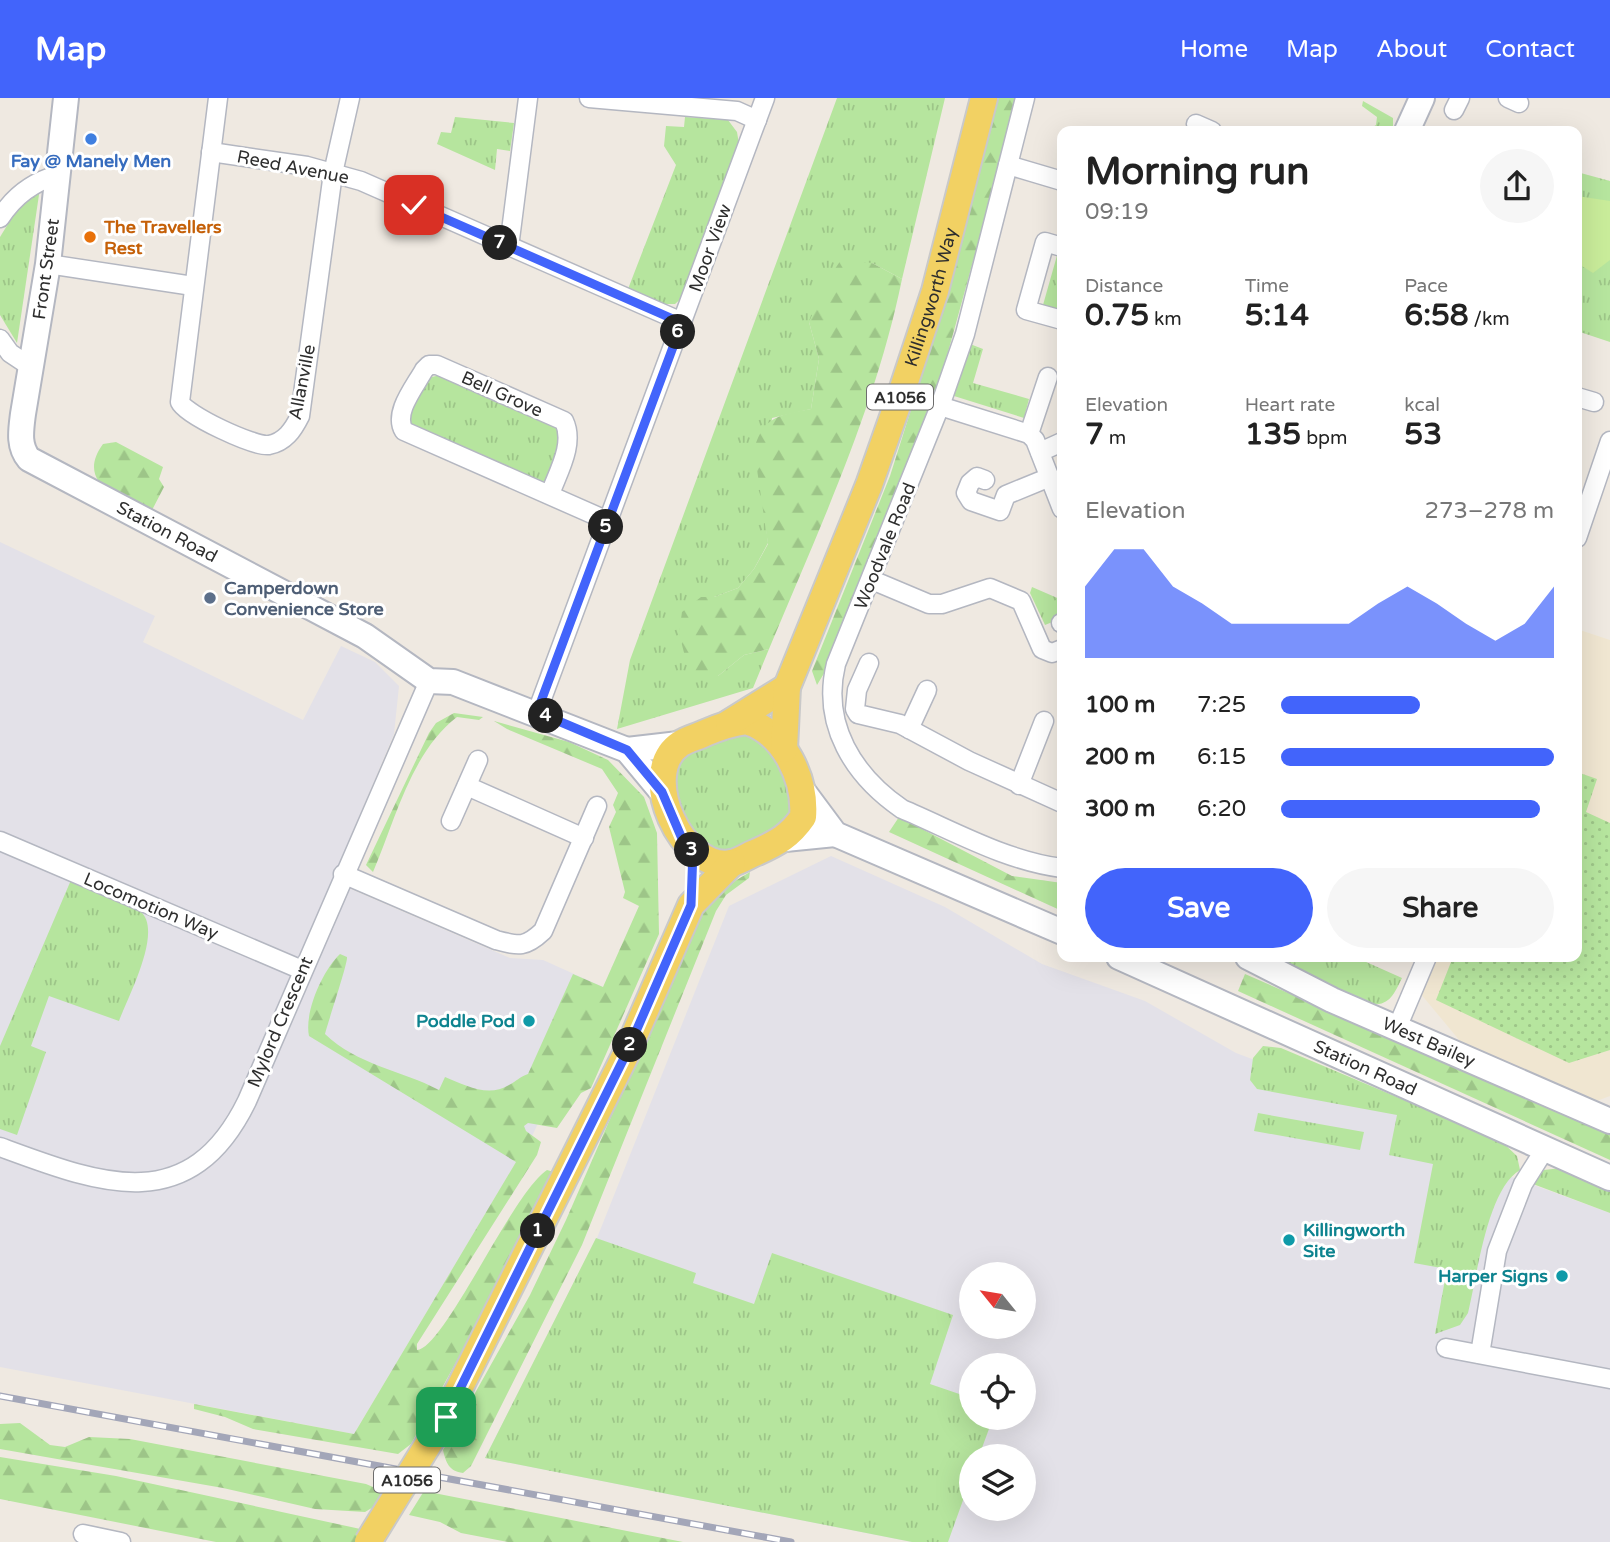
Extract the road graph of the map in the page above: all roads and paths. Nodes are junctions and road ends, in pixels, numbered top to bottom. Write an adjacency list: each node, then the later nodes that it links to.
1 (66, 98): 13 (main road, Front Street)
2 (218, 98): 10 (street, Allanville)
3 (350, 98): 12 (street)
4 (528, 98): 17 (street)
5 (589, 98): 9 (street)
6 (765, 98): 9 (street, Moor View)
7 (984, 98): 41 (main road, Killingworth Way / A1056)
8 (1025, 98): 11 (street, Woodvale Road)
9 (757, 120): 21 (street, Moor View)
10 (211, 152): 12 (street, Reed Avenue); 19 (street, Allanville)
11 (1008, 165): 14 (street); 25 (street, Woodvale Road)
12 (334, 173): 17 (street, Reed Avenue); 19 (street, Allanville)
13 (58, 175): 15 (street); 18 (main road, Front Street)
14 (1057, 180)
15 (0, 218)
16 (1057, 246): 20 (street)
17 (509, 247): 21 (street, Reed Avenue)
18 (48, 264): 19 (street); 23 (main road, Front Street)
19 (193, 286)
20 (1057, 319)
21 (682, 323): 35 (street, Moor View)
22 (0, 339): 23 (street)
23 (31, 367): 27 (main road, Front Street)
24 (1048, 377): 26 (street)
25 (940, 406): 26 (street); 37 (street, Woodvale Road)
26 (1029, 434): 30 (street)
27 (21, 439): 40 (main road, Station Road)
28 (1610, 441): 36 (street)
29 (1057, 444): 30 (street)
30 (1040, 452): 31 (street)
31 (1050, 477): 32 (street); 34 (street)
32 (985, 480)
33 (550, 494): 33 (street, Bell Grove); 35 (street)
34 (1057, 496)
35 (608, 521): 43 (street, Moor View)
36 (1582, 523)
37 (872, 580): 38 (street); 64 (street, Woodvale Road)
38 (1057, 651)
39 (869, 663): 46 (street)
40 (429, 681): 43 (main road, Station Road); 65 (street, Mylord Crescent)
41 (787, 687): 44 (main road); 48 (main road, Killingworth Way / A1056)
42 (927, 690): 46 (street)
43 (537, 712): 49 (main road, Station Road)
44 (729, 723): 47 (main road); 48 (main road)
45 (1037, 725): 51 (street)
46 (909, 729): 51 (street)
47 (679, 744): 49 (main road, Station Road); 54 (main road)
48 (784, 749): 53 (main road)
49 (627, 750): 54 (main road, Station Road)
50 (478, 760): 52 (street)
51 (1019, 785): 55 (street)
52 (467, 786): 57 (street); 59 (street)
53 (803, 791): 58 (main road); 60 (main road)
54 (662, 792): 62 (main road)
55 (1057, 801)
56 (597, 806): 59 (street)
57 (451, 821)
58 (835, 834): 60 (main road); 67 (main road)
59 (584, 838): 65 (street)
60 (785, 839): 63 (main road)
61 (0, 841): 71 (street, Locomotion Way)
62 (693, 850): 63 (main road); 66 (main road, A1056)
63 (732, 863): 66 (main road, A1056)
64 (1057, 864)
65 (343, 874): 71 (street, Mylord Crescent)
66 (691, 905): 82 (main road, A1056, bridge)
67 (1057, 930)
68 (1130, 962): 75 (main road, Station Road)
69 (1258, 962): 72 (main road, West Bailey)
70 (1425, 962): 72 (street)
71 (302, 970): 74 (street, Mylord Crescent)
72 (1397, 1028): 73 (main road, West Bailey)
73 (1610, 1121)
74 (0, 1147)
75 (1545, 1149): 76 (main road, Station Road); 78 (street)
76 (1610, 1178)
77 (1446, 1348): 78 (street)
78 (1480, 1354): 79 (street)
79 (1610, 1379)
80 (83, 1534): 81 (street)
81 (114, 1541)
82 (368, 1542)

